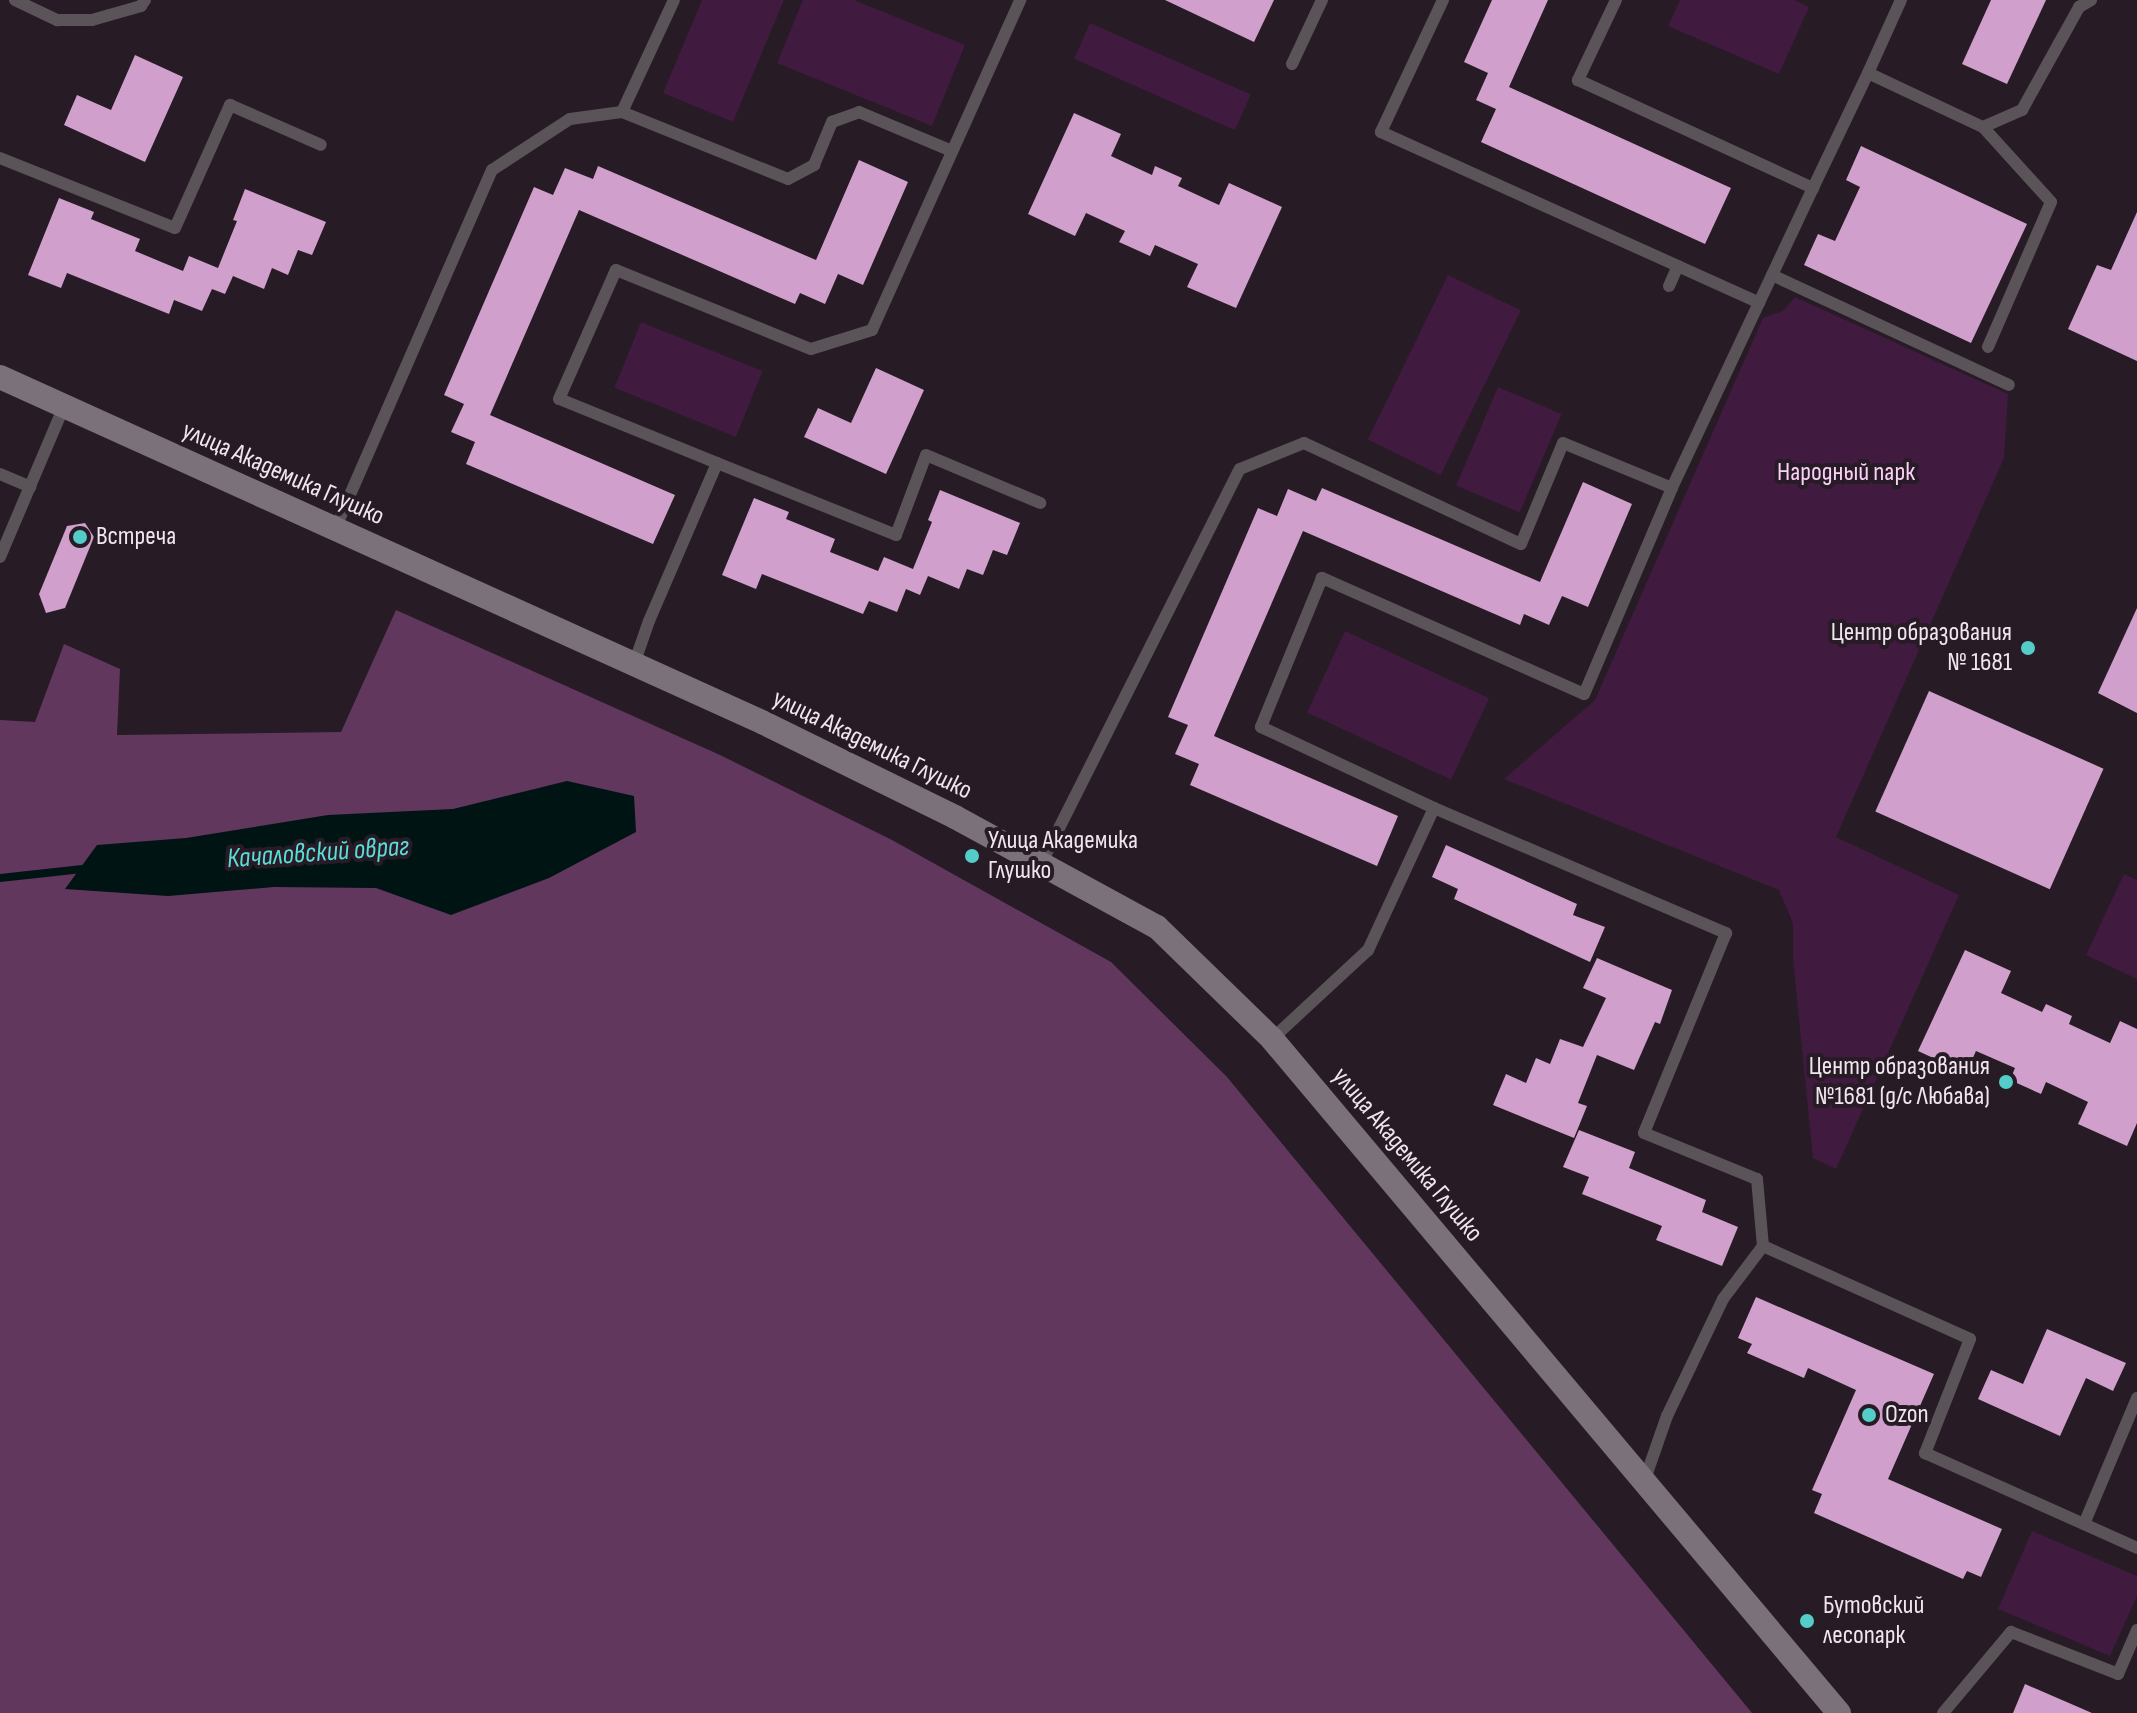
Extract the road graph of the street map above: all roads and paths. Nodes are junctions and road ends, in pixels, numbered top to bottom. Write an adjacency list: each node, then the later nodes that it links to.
1 (15, 0): 2 (lane)
2 (145, 0)
3 (674, 0): 12 (lane)
4 (1020, 0): 15 (lane)
5 (1322, 0): 10 (lane)
6 (1443, 0): 18 (lane)
7 (1616, 0): 17 (lane)
8 (1901, 0): 11 (lane)
9 (2091, 0): 13 (lane)
10 (1292, 64)
11 (1868, 73): 13 (lane); 17 (lane)
12 (622, 112): 15 (lane); 31 (lane)
13 (1983, 127): 22 (lane)
14 (321, 145): 16 (lane)
15 (952, 151): 26 (lane)
16 (0, 158)
17 (1813, 188): 19 (lane)
18 (1678, 266): 20 (lane); 21 (lane)
19 (1772, 275): 21 (lane); 24 (lane)
20 (1669, 286)
21 (1759, 303): 29 (lane)
22 (1988, 347)
23 (0, 377): 25 (street, улица Академика Глушко)
24 (2009, 385)
25 (64, 406): 28 (lane); 31 (street, улица Академика Глушко)
26 (717, 463): 30 (lane); 33 (lane)
27 (0, 474): 28 (lane)
28 (30, 487): 32 (lane)
29 (1672, 488): 34 (lane); 35 (lane)
30 (1040, 503)
31 (335, 529): 33 (street, улица Академика Глушко)
32 (0, 557)
33 (634, 664): 35 (street, улица Академика Глушко)
34 (1434, 808): 36 (lane); 37 (lane)
35 (1042, 862): 36 (street, улица Академика Глушко)
36 (1272, 1039): 39 (street, улица Академика Глушко)
37 (1763, 1246): 39 (lane); 40 (lane)
38 (2137, 1398): 40 (lane)
39 (1645, 1479): 43 (street, улица Академика Глушко)
40 (2084, 1524): 41 (lane)
41 (2137, 1548)
42 (2137, 1630): 44 (lane)
43 (1839, 1713)
44 (1943, 1713)

